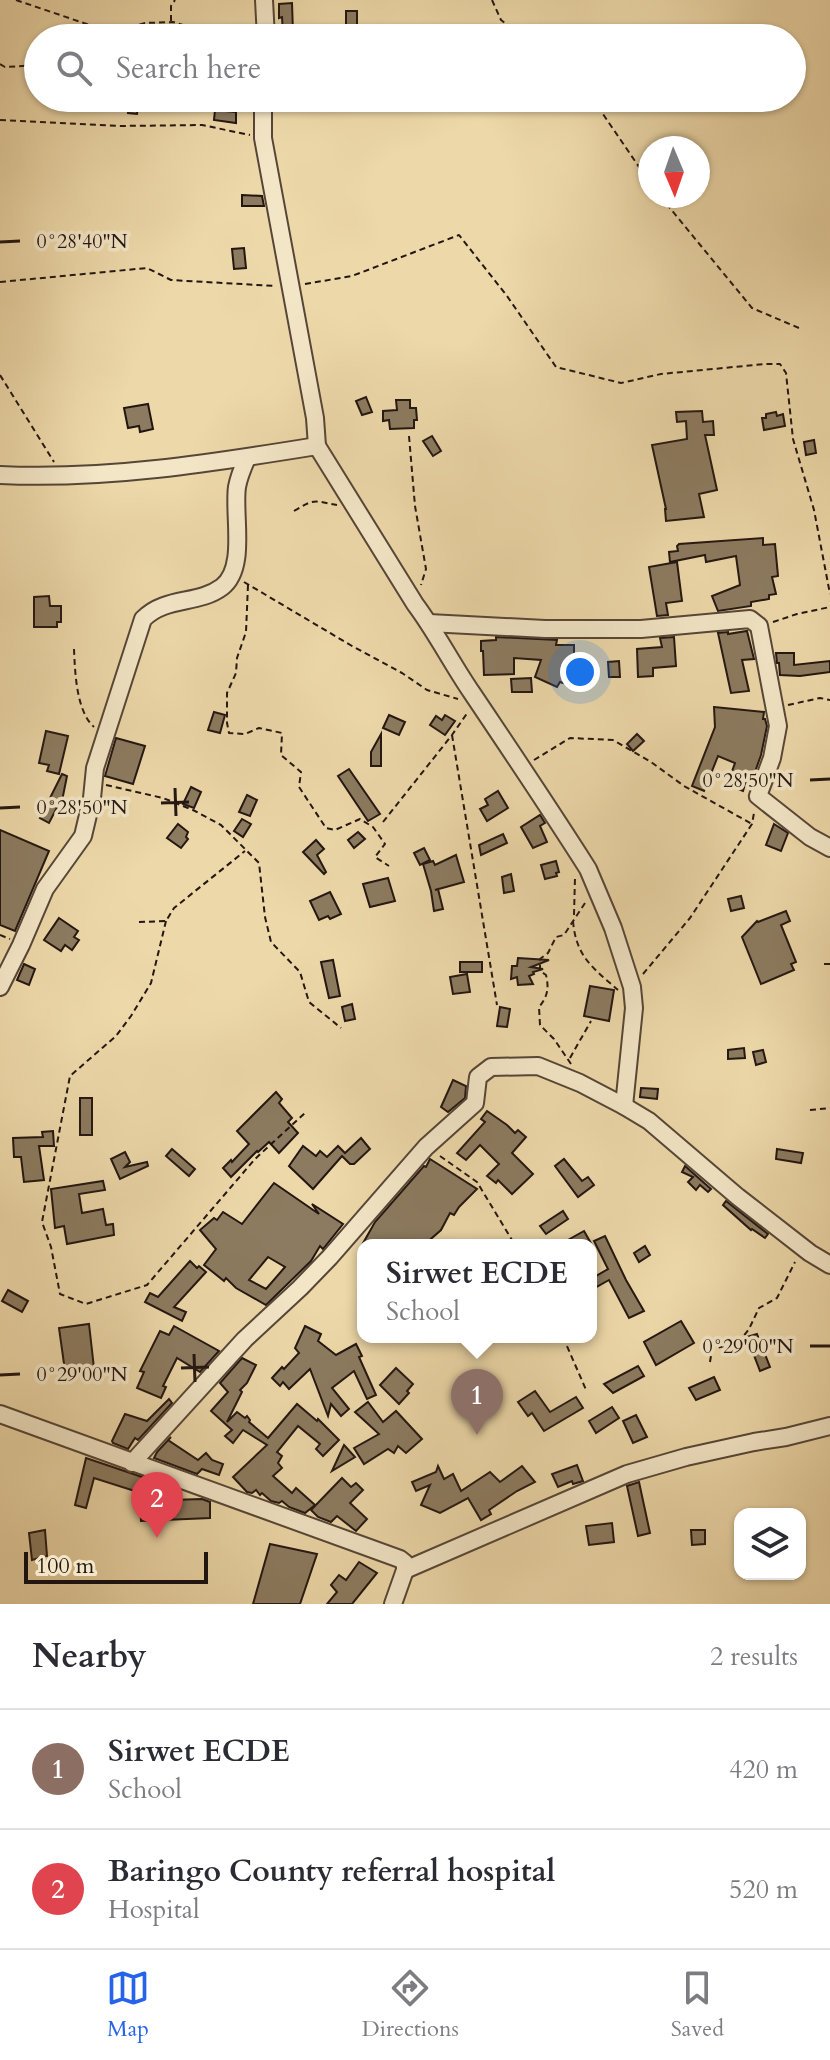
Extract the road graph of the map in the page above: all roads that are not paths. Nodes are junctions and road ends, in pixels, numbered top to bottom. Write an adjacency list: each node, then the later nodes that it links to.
1 (264, 0): 2 (street)
2 (265, 24)
3 (263, 112): 4 (street)
4 (317, 446): 5 (street); 7 (street)
5 (247, 458): 6 (street); 9 (street)
6 (0, 475)
7 (429, 623): 8 (street); 10 (street)
8 (830, 848)
9 (0, 987)
10 (624, 1106): 11 (street); 14 (street)
11 (830, 1265)
12 (0, 1414): 14 (street)
13 (830, 1426): 15 (street)
14 (132, 1463): 15 (street)
15 (405, 1570): 16 (street)
16 (393, 1604)

